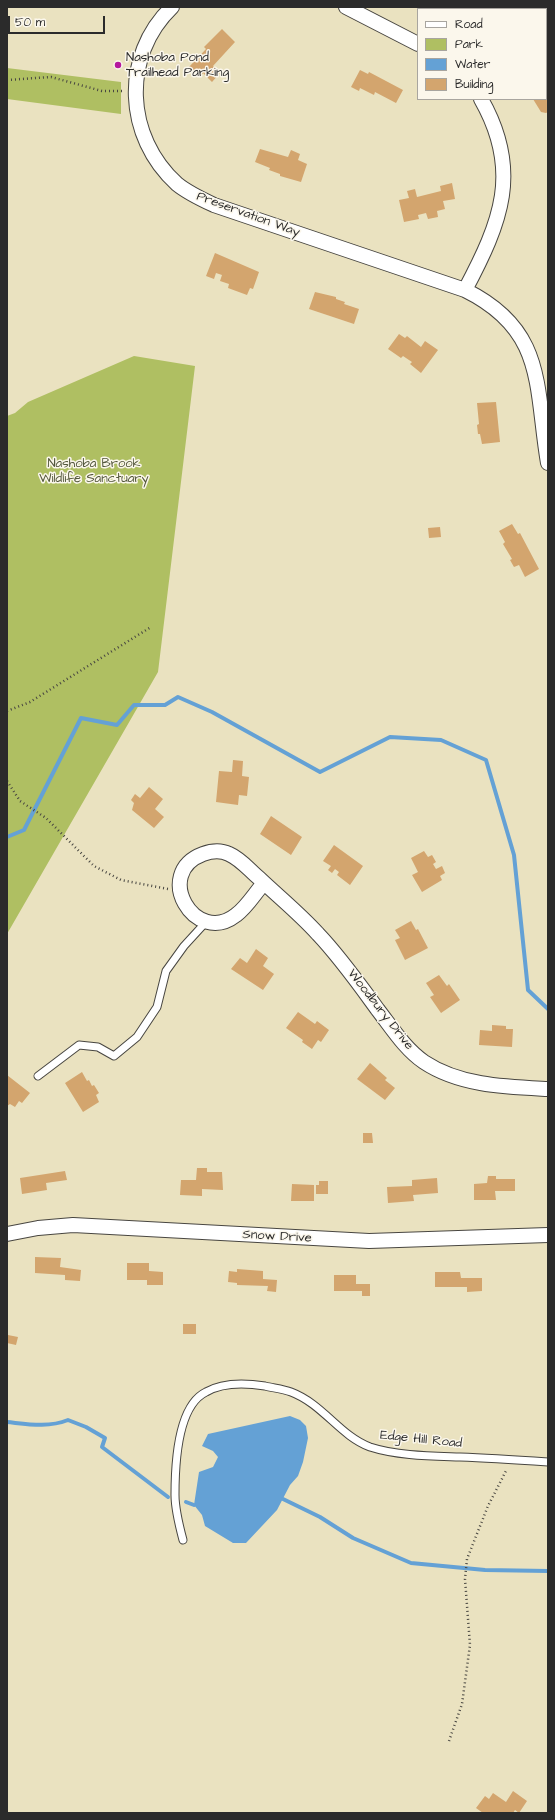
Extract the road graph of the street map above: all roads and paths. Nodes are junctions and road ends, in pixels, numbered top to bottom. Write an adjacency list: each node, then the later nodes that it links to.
1 (172, 7): 5 (street, Preservation Way)
2 (346, 7): 3 (street)
3 (417, 43)
4 (7, 80): 5 (path)
5 (135, 92): 7 (street, Preservation Way)
6 (481, 100): 7 (street)
7 (466, 290): 8 (street, Preservation Way)
8 (548, 462)
9 (151, 627): 10 (path)
10 (7, 711)
11 (7, 781): 13 (path)
12 (264, 883): 13 (street, Woodbury Drive); 14 (street); 16 (street, Woodbury Drive)
13 (180, 891): 14 (street)
14 (206, 922): 15 (lane)
15 (38, 1076)
16 (548, 1089)
17 (7, 1234): 18 (street, Snow Drive)
18 (548, 1235)
19 (511, 1459): 20 (lane, Edge Hill Road); 21 (lane, Edge Hill Road); 22 (path)
20 (548, 1462)
21 (183, 1540)
22 (449, 1741)

